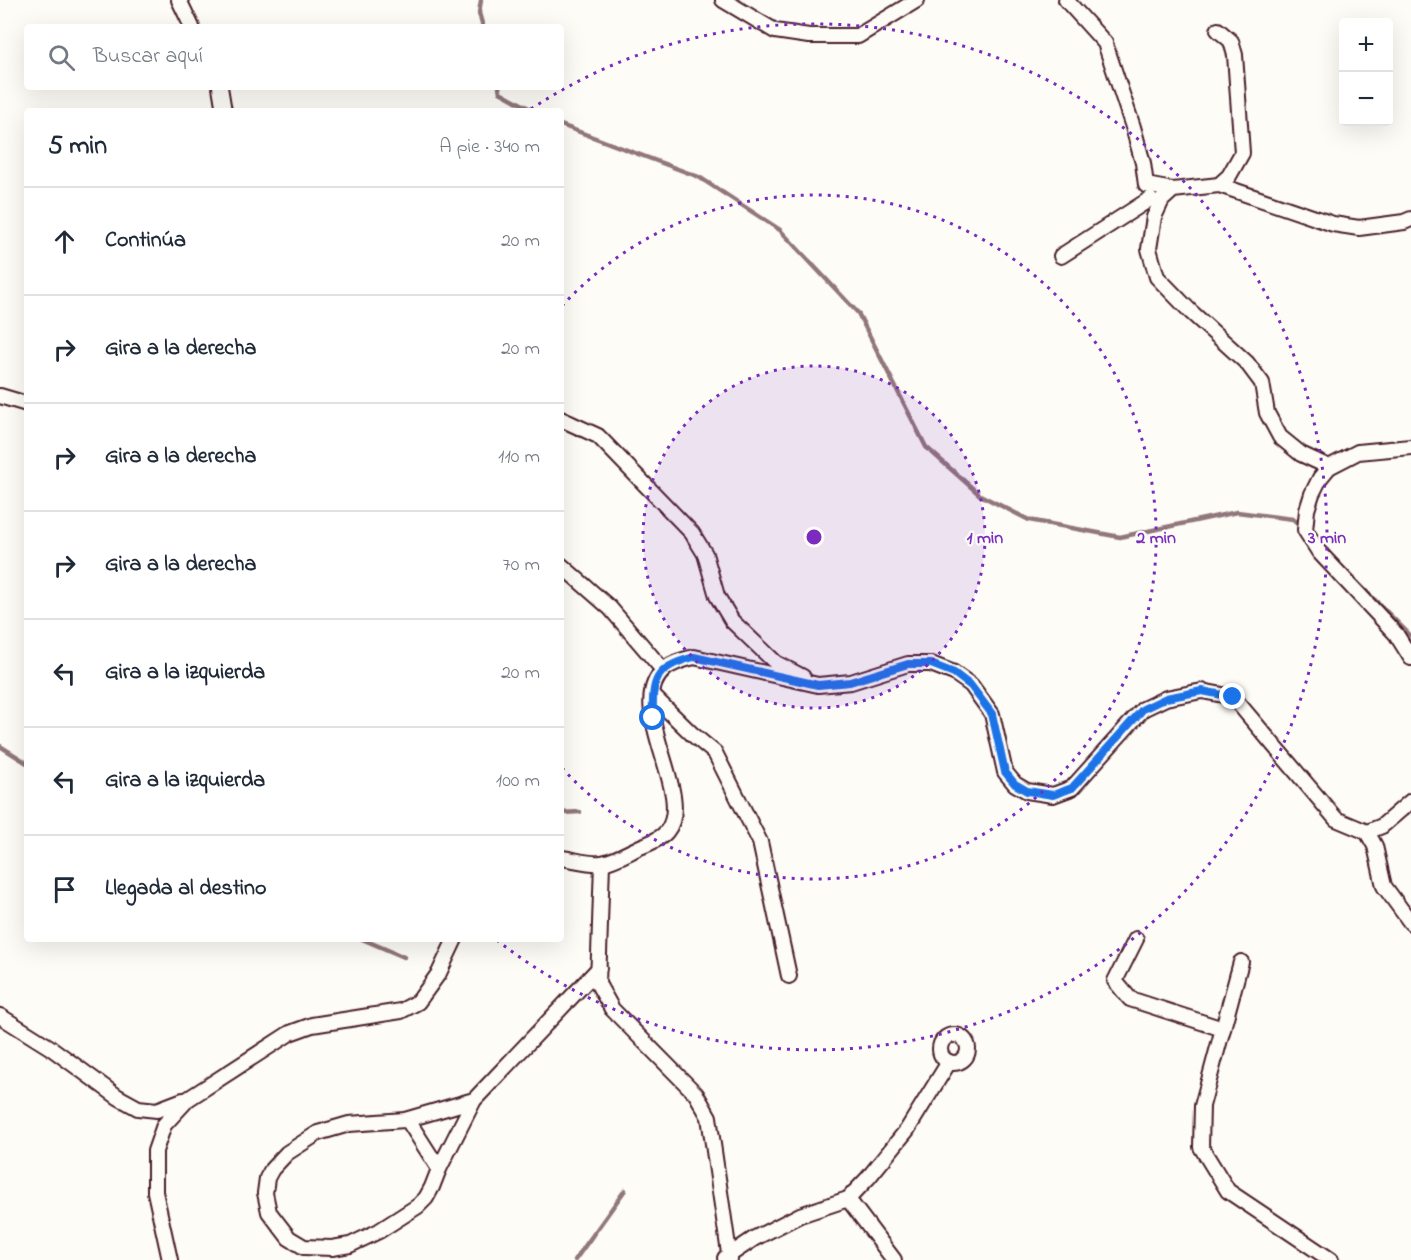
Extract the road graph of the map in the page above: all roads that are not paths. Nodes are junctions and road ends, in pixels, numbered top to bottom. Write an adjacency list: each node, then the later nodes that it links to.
1 (179, 0): 5 (street)
2 (723, 0): 3 (street)
3 (917, 0)
4 (1066, 0): 10 (street)
5 (191, 24)
6 (1218, 30): 9 (street)
7 (220, 90): 8 (street)
8 (224, 108)
9 (1219, 184): 11 (street); 14 (street)
10 (1146, 185): 11 (street); 12 (street)
11 (1173, 190): 13 (street)
12 (1150, 199): 13 (street); 15 (street)
13 (1154, 217): 20 (street)
14 (1411, 219)
15 (1061, 256)
16 (0, 396): 17 (street)
17 (24, 403)
18 (564, 420): 24 (street)
19 (1411, 447): 20 (street)
20 (1329, 467): 22 (street)
21 (564, 567): 23 (street)
22 (1411, 658)
23 (663, 670): 24 (street); 25 (street)
24 (818, 685): 27 (street)
25 (652, 695): 29 (street); 35 (street)
26 (1411, 801): 27 (street)
27 (1367, 832): 30 (street)
28 (564, 858): 29 (street)
29 (602, 863): 34 (street)
30 (1411, 923)
31 (1136, 939): 37 (street)
32 (454, 942): 39 (street)
33 (1241, 962): 37 (street)
34 (599, 968): 40 (street); 44 (street)
35 (789, 976)
36 (0, 1016): 39 (street)
37 (1223, 1029): 47 (street)
38 (949, 1062): 43 (street)
39 (188, 1098): 45 (street)
40 (474, 1100): 41 (street); 42 (street)
41 (405, 1120): 42 (street); 42 (street)
42 (439, 1169)
43 (848, 1199): 44 (street); 46 (street)
44 (728, 1258)
45 (170, 1260)
46 (894, 1260)
47 (1331, 1260)

